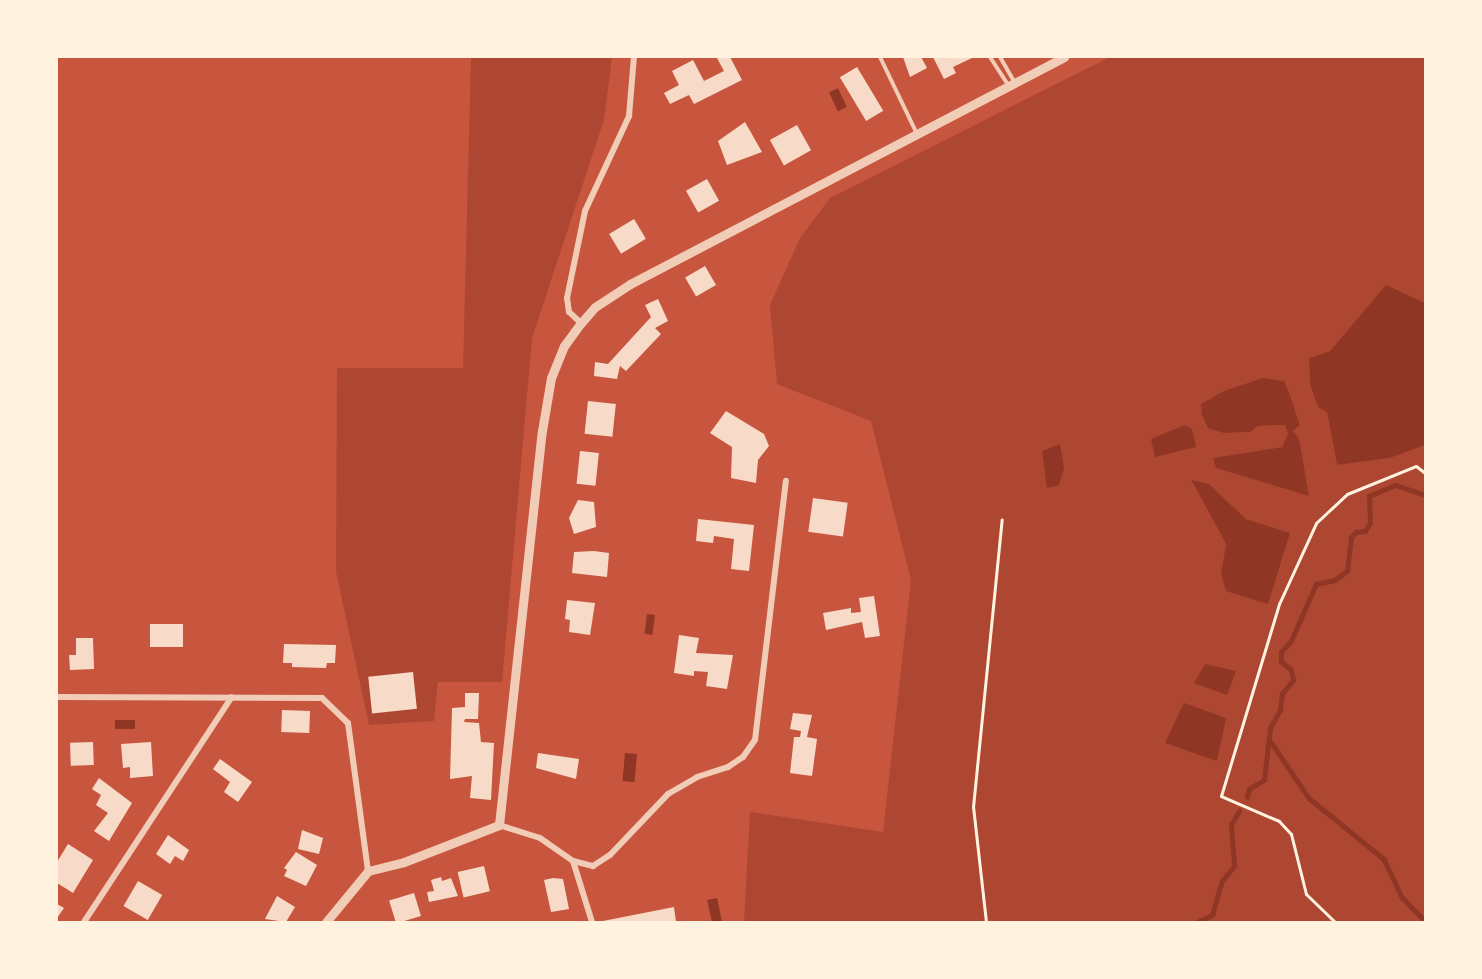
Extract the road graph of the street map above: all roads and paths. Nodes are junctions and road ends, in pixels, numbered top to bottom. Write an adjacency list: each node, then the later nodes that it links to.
1 (634, 57): 8 (street)
2 (880, 57): 7 (lane)
3 (990, 57): 6 (lane)
4 (1000, 57): 6 (lane)
5 (1064, 57): 6 (street)
6 (1012, 85): 7 (street)
7 (918, 135): 8 (street)
8 (581, 323): 14 (street)
9 (1425, 473): 21 (path)
10 (786, 481): 15 (street)
11 (1002, 519): 20 (path)
12 (57, 697): 13 (street)
13 (232, 698): 16 (street); 17 (street)
14 (499, 825): 15 (street); 16 (street)
15 (573, 861): 19 (street)
16 (368, 871): 18 (street)
17 (84, 922)
18 (326, 922)
19 (592, 922)
20 (986, 922)
21 (1335, 922)

